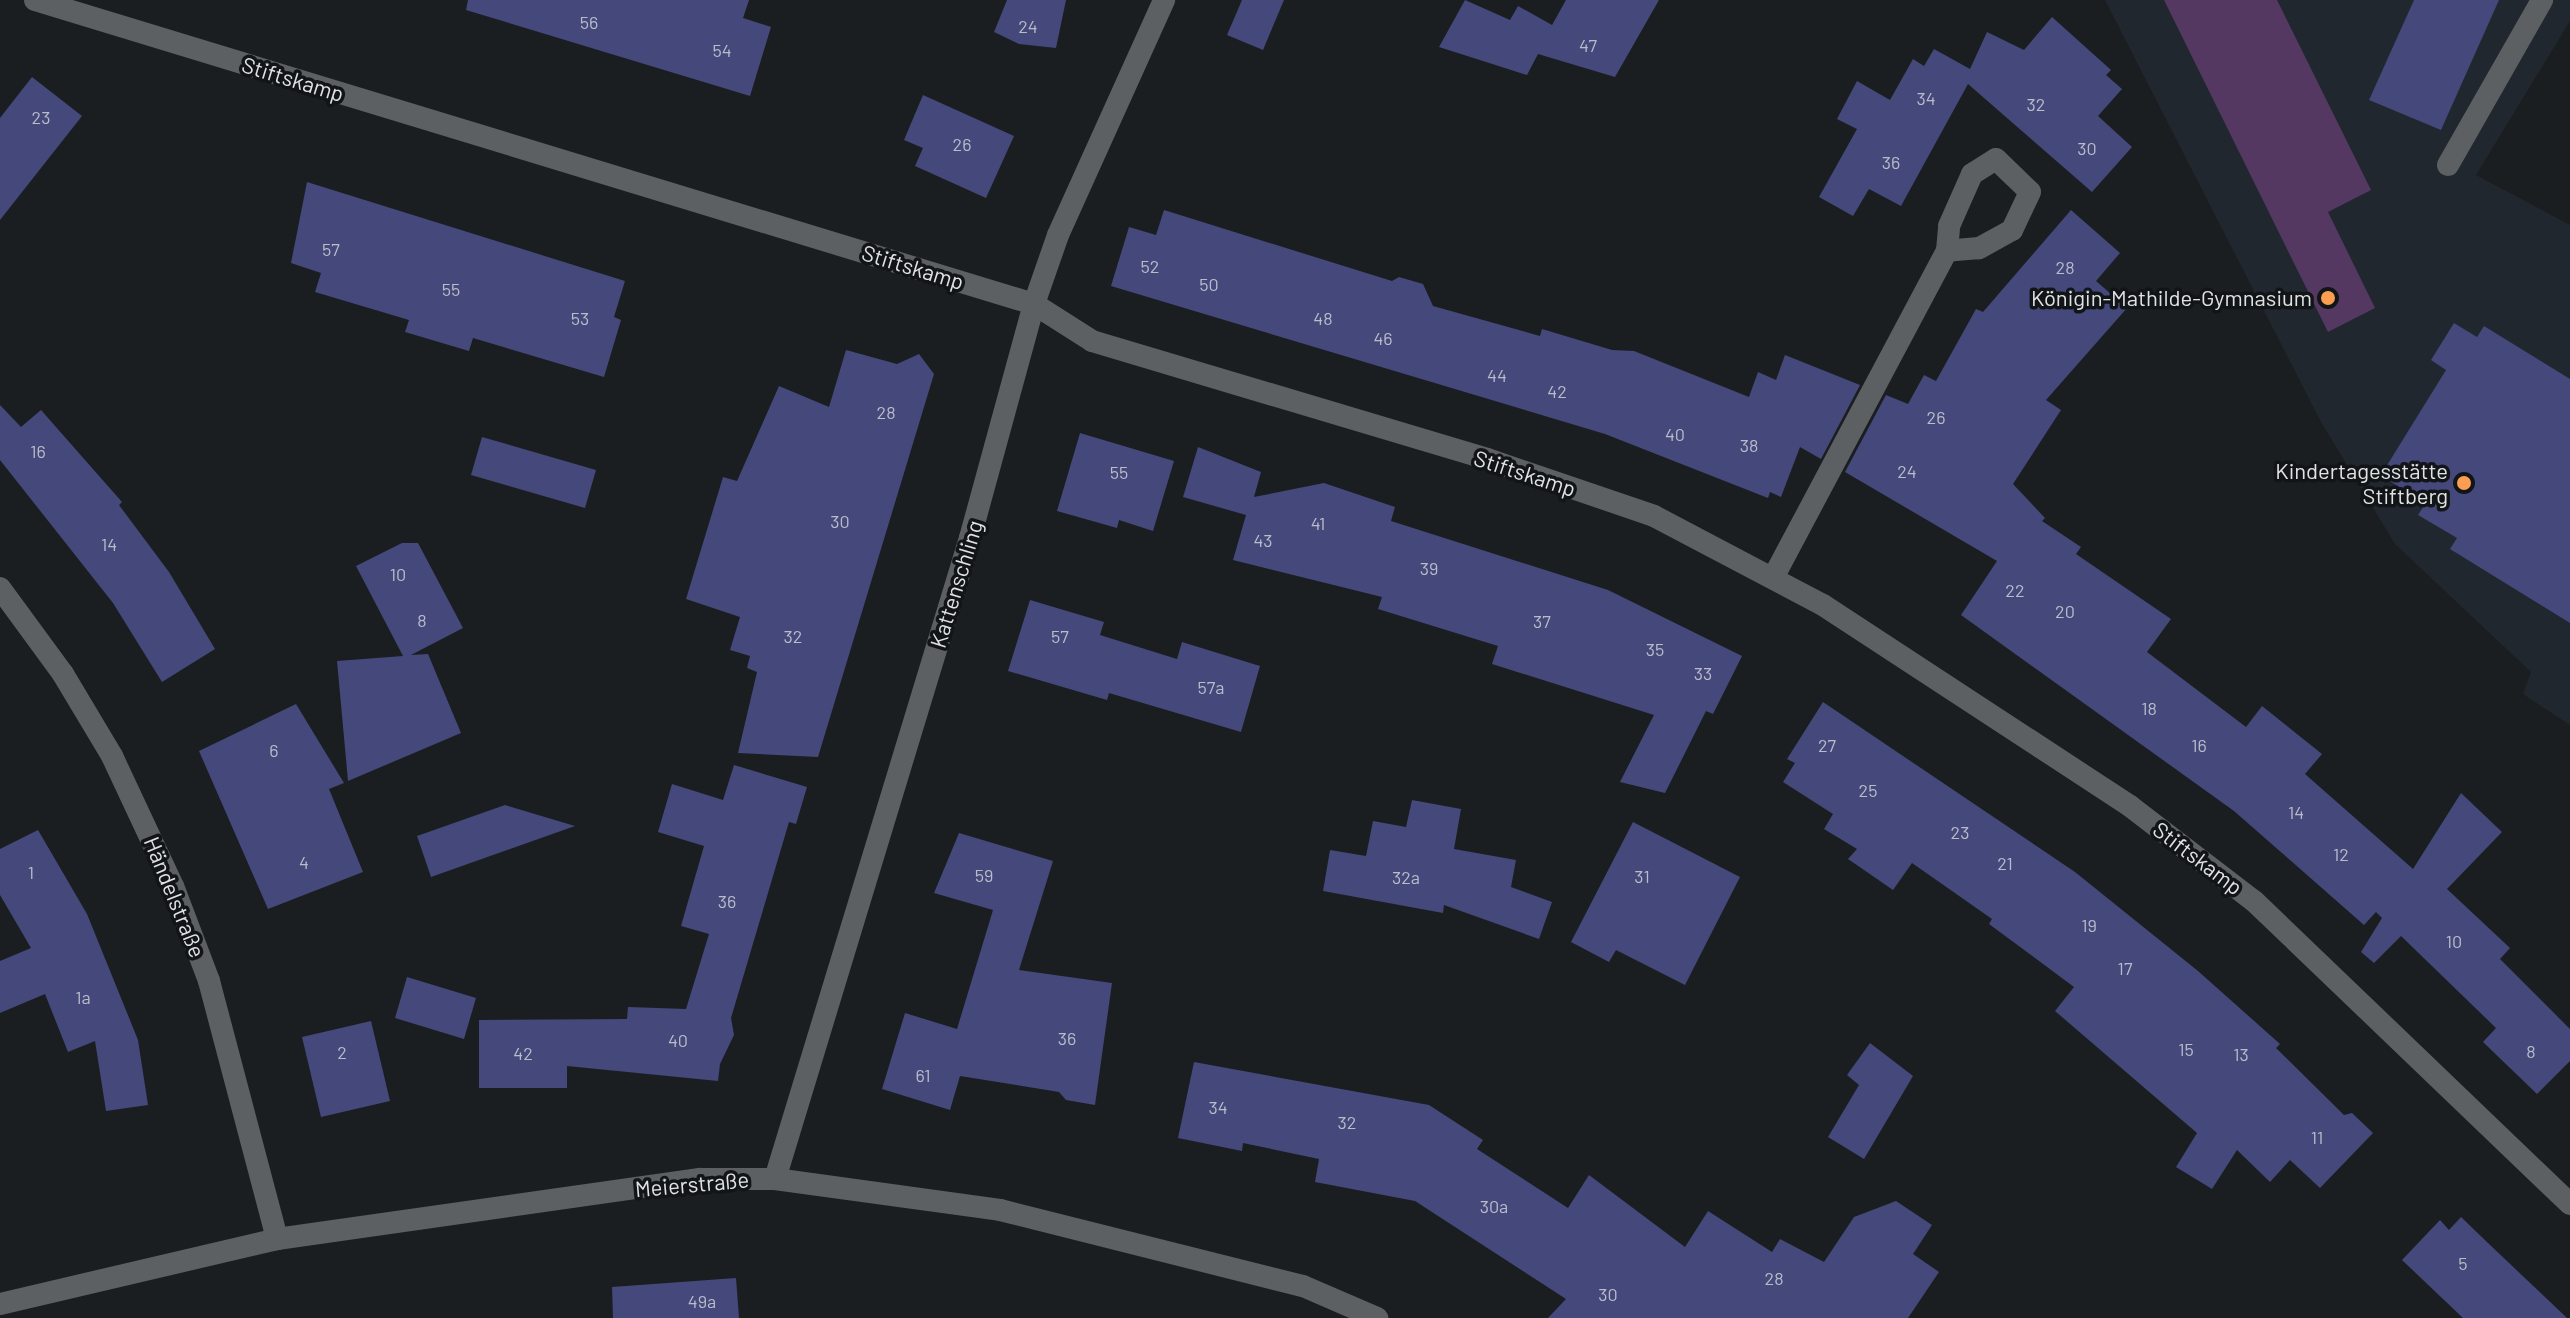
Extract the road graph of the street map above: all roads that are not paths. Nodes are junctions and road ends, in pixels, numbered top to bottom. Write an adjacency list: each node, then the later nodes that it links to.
1 (35, 0): 6 (street, Stiftskamp)
2 (1164, 0): 6 (street, Kattenschling)
3 (2542, 0): 4 (street)
4 (2448, 165)
5 (1947, 251): 7 (street)
6 (1034, 304): 7 (street, Stiftskamp); 9 (street, Kattenschling)
7 (1774, 576): 10 (street, Stiftskamp)
8 (0, 588): 11 (street, Händelstraße)
9 (775, 1179): 11 (street, Meierstraße); 13 (street, Meierstraße)
10 (2570, 1204)
11 (277, 1239): 12 (street, Meierstraße)
12 (0, 1304)
13 (1377, 1318)

